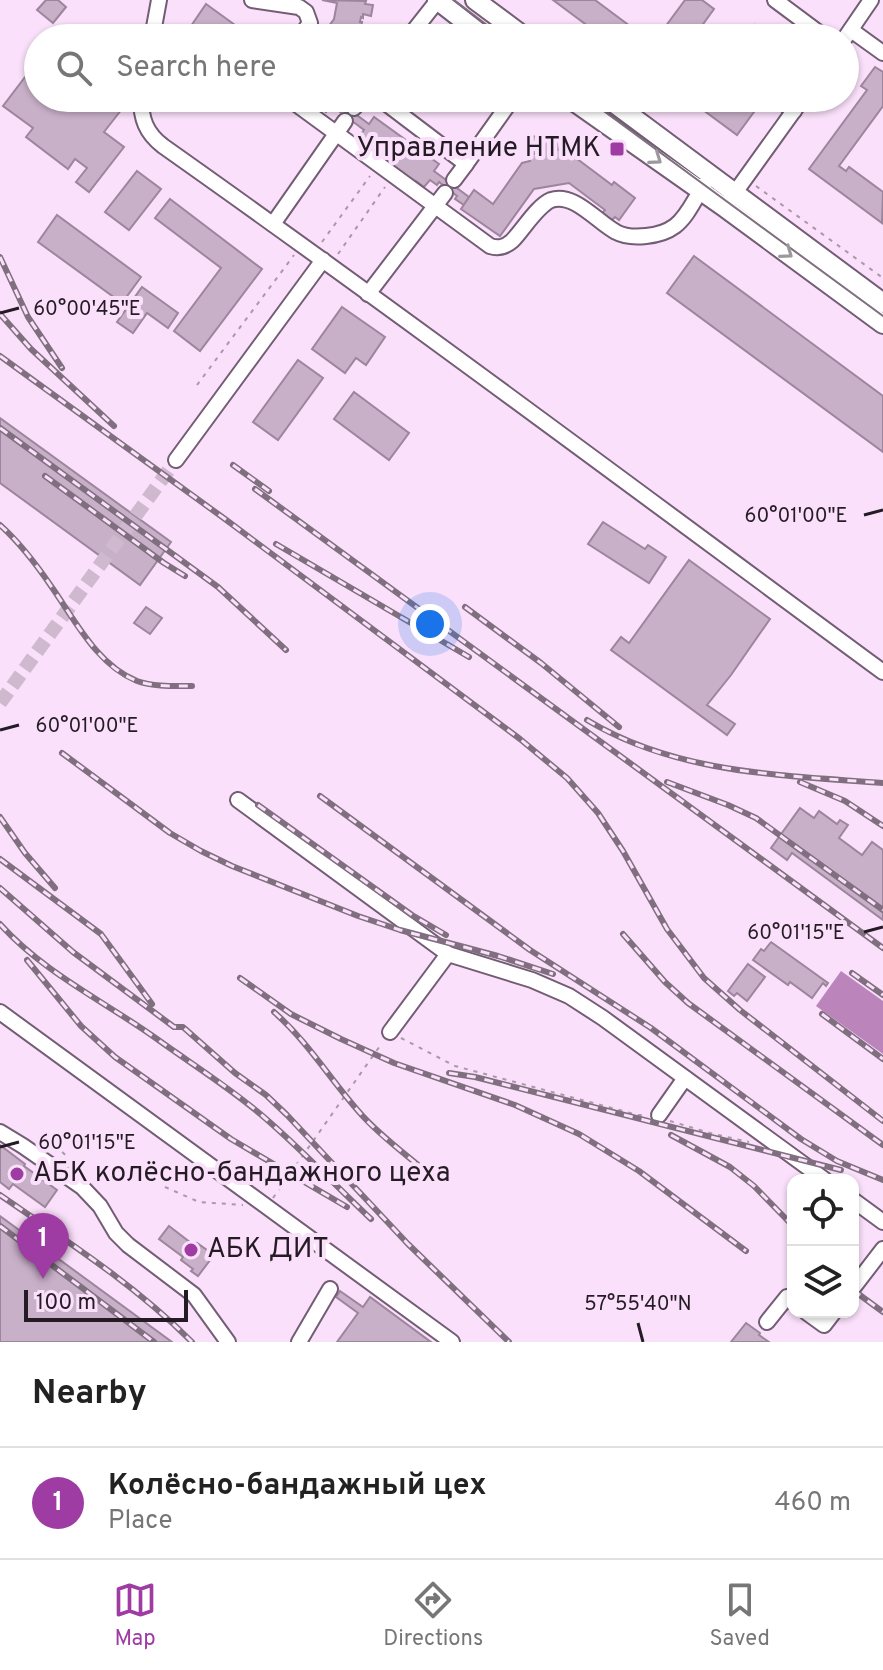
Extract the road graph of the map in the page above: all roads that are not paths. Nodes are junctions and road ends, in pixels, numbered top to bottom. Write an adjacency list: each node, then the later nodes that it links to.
1 (159, 0): 7 (lane)
2 (252, 0): 8 (lane)
3 (437, 0): 9 (lane); 10 (main road)
4 (475, 0): 11 (main road)
5 (775, 0): 12 (lane)
6 (871, 0): 13 (lane)
7 (155, 24)
8 (309, 24)
9 (419, 24)
10 (468, 24)
11 (507, 24)
12 (807, 24)
13 (855, 24)
14 (859, 40): 15 (lane)
15 (883, 53)
16 (143, 112): 31 (lane)
17 (307, 112): 24 (lane)
18 (397, 112): 25 (lane)
19 (503, 112): 25 (lane)
20 (589, 112): 28 (main road, one-way to 28)
21 (626, 112): 26 (main road)
22 (793, 112): 29 (lane)
23 (345, 121): 24 (lane)
24 (336, 134): 30 (lane); 31 (lane)
25 (466, 164): 27 (lane)
26 (711, 175): 28 (lane); 29 (main road)
27 (454, 180)
28 (700, 190): 29 (main road); 30 (lane)
29 (735, 193): 34 (main road); 35 (main road, one-way to 35)
30 (440, 199): 33 (lane)
31 (273, 224): 32 (lane)
32 (323, 260): 33 (lane); 36 (lane)
33 (368, 294): 37 (lane)
34 (883, 303)
35 (883, 324)
36 (176, 460)
37 (883, 672)
38 (238, 800): 39 (lane)
39 (448, 954): 41 (lane); 42 (lane)
40 (0, 1012): 57 (lane)
41 (390, 1032)
42 (685, 1078): 43 (lane); 45 (lane)
43 (659, 1115)
44 (0, 1132): 55 (lane)
45 (817, 1174)
46 (859, 1204): 47 (lane)
47 (883, 1222)
48 (883, 1249): 49 (lane)
49 (859, 1280)
50 (330, 1289): 56 (lane)
51 (787, 1297): 54 (lane)
52 (814, 1318): 53 (lane)
53 (829, 1318)
54 (767, 1322)
55 (228, 1342)
56 (299, 1342)
57 (452, 1342)

